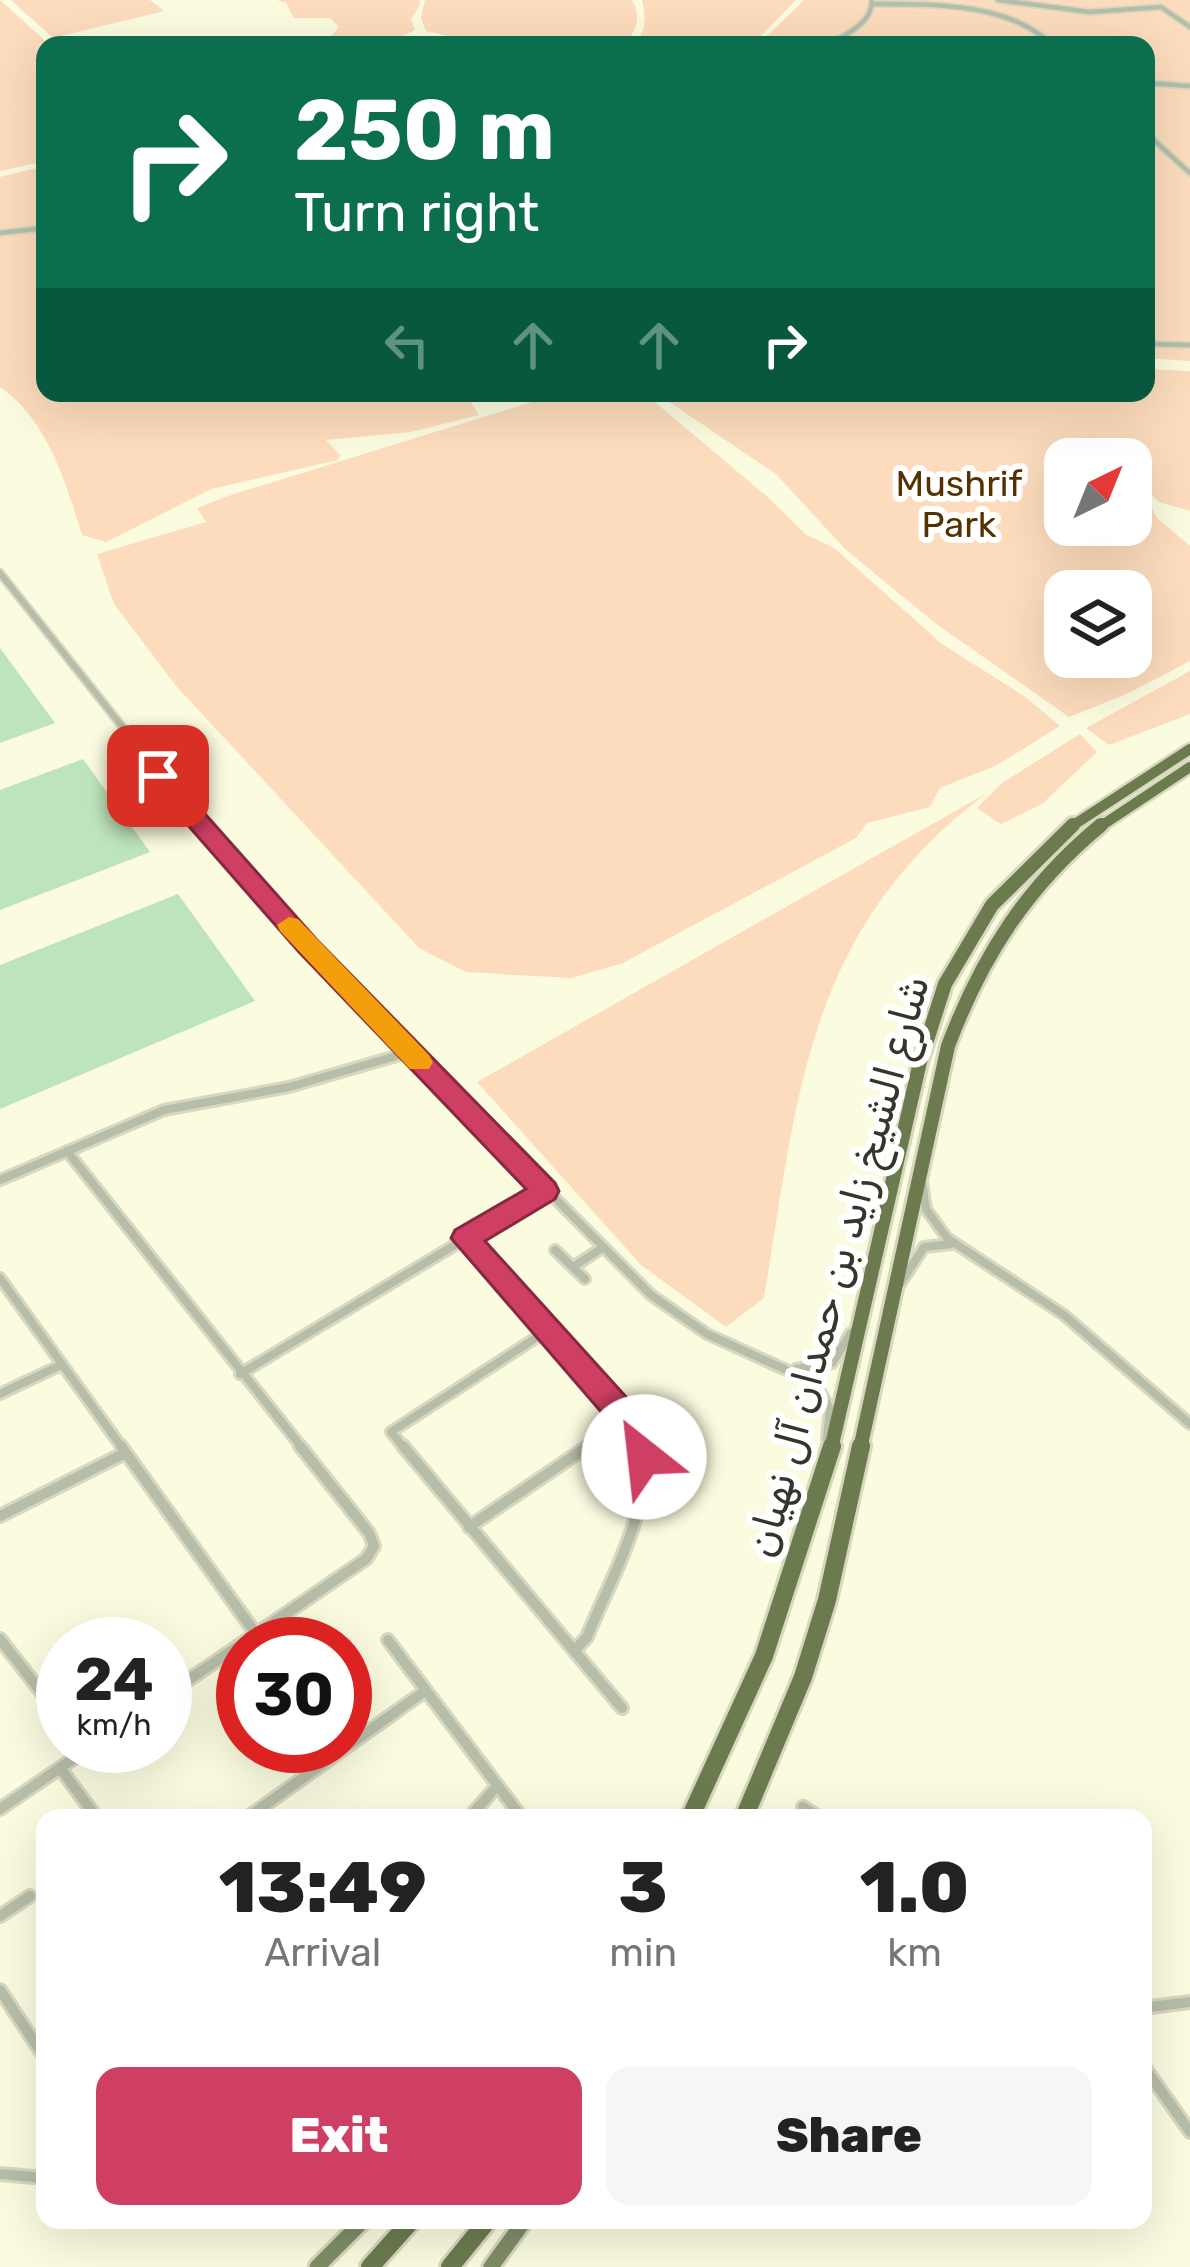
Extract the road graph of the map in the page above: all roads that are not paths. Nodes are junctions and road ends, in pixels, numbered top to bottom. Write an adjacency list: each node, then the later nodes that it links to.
1 (998, 0): 3 (street)
2 (872, 2): 4 (street); 5 (street)
3 (1190, 27)
4 (843, 36)
5 (1044, 36)
6 (1155, 84): 7 (street)
7 (1190, 86)
8 (1155, 141): 9 (street)
9 (1190, 173)
10 (36, 229): 11 (street)
11 (0, 233)
12 (1155, 344): 13 (street)
13 (1183, 346)
14 (0, 573): 17 (street)
15 (1190, 749): 30 (highway, شارع الشيخ زايد بن حمدان آل نهيان)
16 (1190, 767): 19 (highway, شارع الشيخ زايد بن حمدان آل نهيان)
17 (410, 1052): 18 (street); 21 (street)
18 (67, 1151): 20 (street); 34 (street)
19 (920, 1174): 23 (street); 29 (highway, شارع الشيخ زايد بن حمدان آل نهيان)
20 (0, 1180)
21 (545, 1191): 22 (street); 24 (street)
22 (465, 1238): 31 (street); 34 (street)
23 (958, 1245): 29 (street); 37 (street)
24 (602, 1248): 26 (street); 33 (street)
25 (555, 1250): 26 (street)
26 (573, 1268): 27 (street)
27 (585, 1279)
28 (1, 1282): 32 (street)
29 (896, 1290): 60 (highway, شارع الشيخ زايد بن حمدان آل نهيان)
30 (866, 1299): 33 (street); 39 (highway, شارع الشيخ زايد بن حمدان آل نهيان)
31 (548, 1330): 36 (street); 41 (street)
32 (61, 1365): 35 (street); 38 (street)
33 (791, 1369): 39 (street)
34 (241, 1374): 43 (street)
35 (0, 1394)
36 (627, 1419): 41 (street); 46 (street)
37 (1190, 1424)
38 (123, 1454): 40 (street); 42 (street)
39 (827, 1470): 59 (highway, شارع الشيخ زايد بن حمدان آل نهيان)
40 (0, 1516)
41 (469, 1527): 46 (street)
42 (243, 1617)
43 (281, 1617)
44 (0, 1639): 47 (street)
45 (388, 1640): 48 (street)
46 (574, 1651): 49 (street)
47 (36, 1685)
48 (425, 1690): 52 (street); 56 (street)
49 (622, 1708)
50 (53, 1773): 54 (street)
51 (64, 1773): 55 (street)
52 (497, 1786): 57 (street); 58 (street)
53 (803, 1807): 61 (street)
54 (0, 1809)
55 (90, 1809)
56 (260, 1809)
57 (478, 1809)
58 (514, 1809)
59 (694, 1809)
60 (748, 1809)
61 (806, 1809)
62 (30, 1896): 63 (street)
63 (0, 1916)
64 (0, 1990): 67 (street)
65 (1190, 2002): 66 (street)
66 (1152, 2007)
67 (36, 2044)
68 (1152, 2078): 69 (street)
69 (1190, 2132)
70 (0, 2174): 71 (street)
71 (36, 2178)
72 (355, 2229): 76 (main road)
73 (404, 2229): 77 (highway)
74 (481, 2229): 78 (highway)
75 (518, 2229): 79 (main road)
76 (316, 2267)
77 (370, 2267)
78 (450, 2267)
79 (491, 2267)

